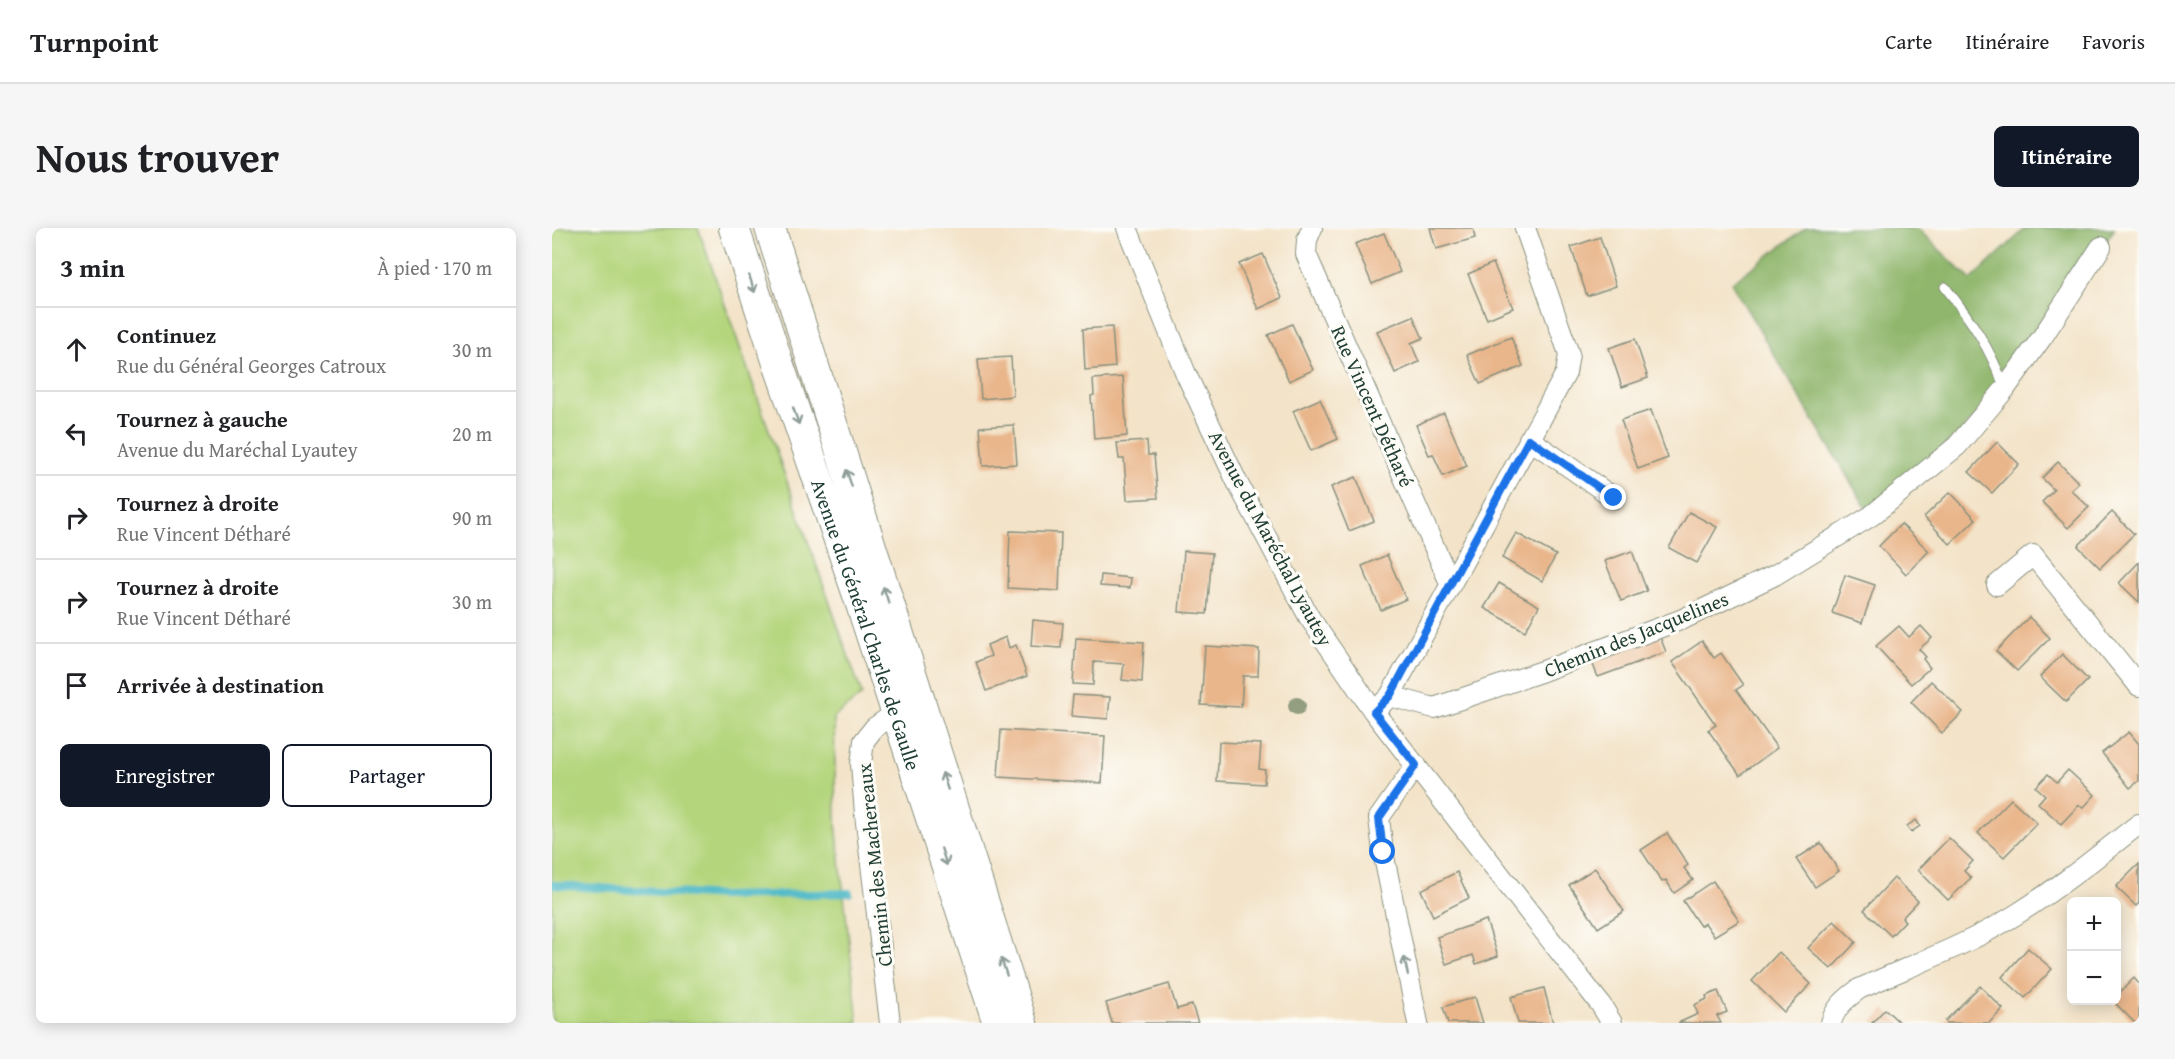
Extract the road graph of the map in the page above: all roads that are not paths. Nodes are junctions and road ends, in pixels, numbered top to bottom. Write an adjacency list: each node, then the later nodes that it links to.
1 (734, 228): 15 (main road, Avenue du Général Charles de Gaulle, one-way to 15)
2 (770, 228): 15 (main road, Avenue du Général Charles de Gaulle, one-way to 2)
3 (1127, 228): 16 (street, Avenue du Maréchal Lyautey)
4 (1312, 228): 11 (street, Rue Vincent Détharé)
5 (1525, 228): 9 (street)
6 (2101, 247): 8 (street, Chemin des Jacquelines)
7 (1945, 287): 8 (lane)
8 (2006, 389): 14 (street, Chemin des Jacquelines)
9 (1529, 439): 10 (street); 11 (street)
10 (1614, 498)
11 (1450, 583): 14 (street)
12 (1997, 585): 13 (street)
13 (2139, 686)
14 (1390, 696): 16 (street)
15 (908, 705): 19 (street, Chemin des Machereaux); 20 (main road, Avenue du Général Charles de Gaulle, one-way to 20); 21 (main road, Avenue du Général Charles de Gaulle, one-way to 15)
16 (1374, 712): 17 (street, Avenue du Maréchal Lyautey)
17 (1416, 765): 22 (street, one-way to 17); 23 (street, Avenue du Maréchal Lyautey)
18 (2139, 824): 24 (street)
19 (890, 1023)
20 (998, 1023)
21 (1022, 1023)
22 (1418, 1023)
23 (1612, 1023)
24 (1831, 1023)

